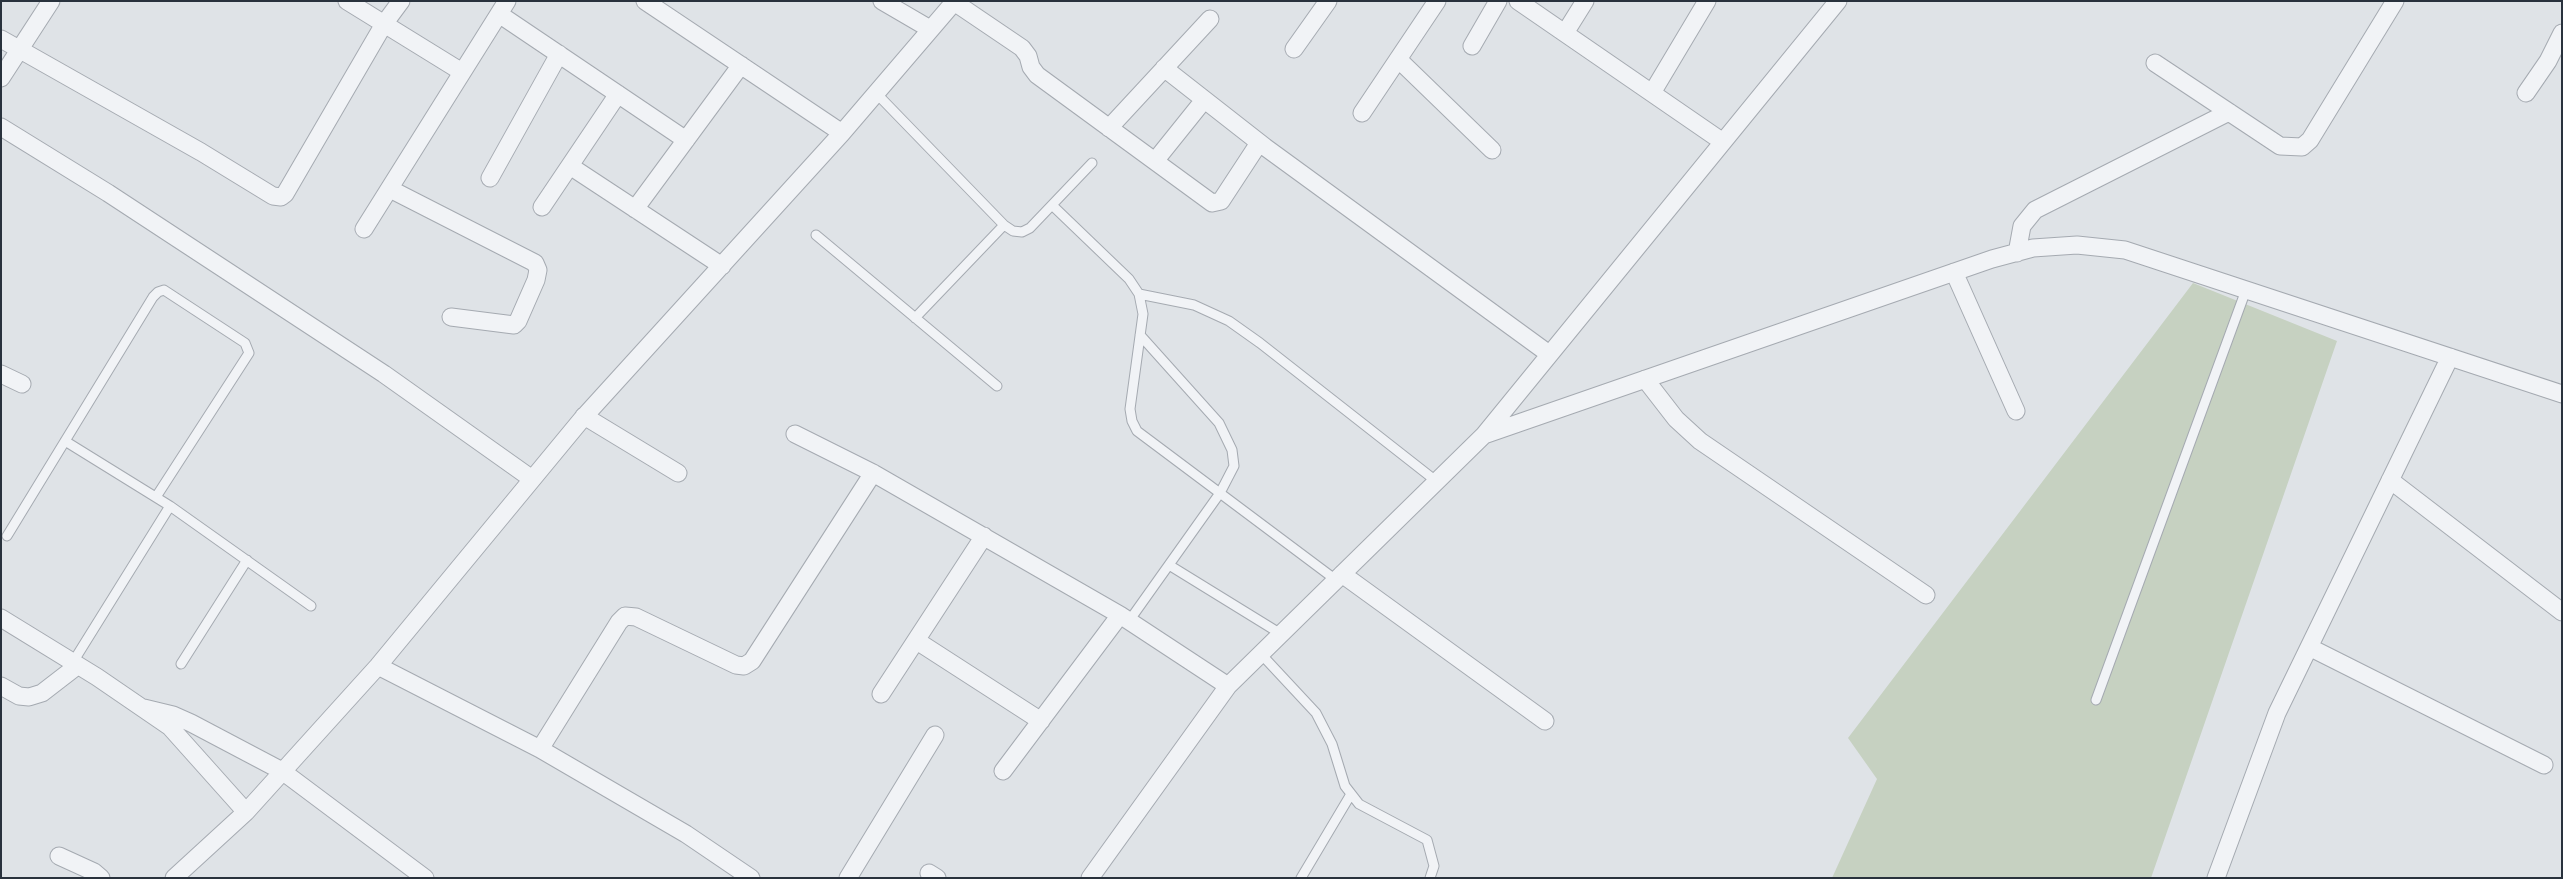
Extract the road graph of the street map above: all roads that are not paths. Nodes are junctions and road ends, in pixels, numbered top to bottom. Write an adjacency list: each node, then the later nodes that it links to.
1 (51, 1): 24 (street)
2 (347, 1): 17 (street)
3 (401, 1): 17 (street)
4 (645, 1): 28 (street)
5 (882, 1): 18 (street)
6 (1328, 1): 23 (street)
7 (1438, 1): 26 (street)
8 (1498, 1): 22 (street)
9 (1518, 1): 19 (street)
10 (1585, 1): 19 (street)
11 (1707, 1): 33 (street)
12 (1838, 1): 43 (street)
13 (2394, 1): 37 (street)
14 (954, 2): 18 (street); 40 (street)
15 (503, 8): 25 (street); 30 (street)
16 (1210, 19): 29 (street)
17 (384, 24): 24 (street); 30 (street)
18 (930, 29): 32 (street)
19 (1565, 33): 33 (street)
20 (2562, 33): 34 (street)
21 (1, 39): 24 (street)
22 (1472, 46)
23 (1294, 49)
24 (20, 50): 31 (street)
25 (559, 54): 35 (street); 49 (street)
26 (1398, 59): 38 (street); 45 (street)
27 (2155, 63): 37 (street)
28 (741, 66): 41 (street); 42 (street)
29 (1164, 68): 36 (street); 40 (street)
30 (462, 72): 50 (street)
31 (1, 78)
32 (876, 93): 41 (street); 54 (lane)
33 (1652, 93): 43 (street)
34 (2526, 93)
35 (618, 94): 42 (street); 48 (street)
36 (1204, 100): 44 (street); 46 (street)
37 (2229, 112): 57 (street)
38 (1362, 113)
39 (1, 127): 79 (street)
40 (1109, 128): 46 (street)
41 (842, 134): 58 (street)
42 (686, 140): 53 (street)
43 (1723, 142): 65 (street)
44 (1259, 143): 46 (street); 65 (street)
45 (1492, 150)
46 (1155, 161)
47 (1092, 163): 51 (lane)
48 (570, 166): 52 (street); 53 (street)
49 (490, 178)
50 (390, 188): 55 (street); 62 (street)
51 (1053, 206): 54 (lane); 61 (lane)
52 (542, 207)
53 (635, 209): 58 (street)
54 (1004, 225): 63 (lane)
55 (364, 229)
56 (816, 235): 63 (lane)
57 (2017, 252): 59 (street); 60 (street)
58 (722, 266): 73 (street)
59 (1954, 272): 68 (street); 72 (street)
60 (2246, 290): 66 (street); 105 (lane)
61 (1139, 294): 64 (lane); 81 (lane)
62 (452, 317)
63 (915, 318): 70 (lane)
64 (1140, 335): 82 (lane); 82 (lane)
65 (1549, 354): 75 (street)
66 (2450, 357): 71 (street); 80 (street)
67 (1, 374): 69 (street)
68 (1645, 379): 75 (street); 90 (street)
69 (22, 384)
70 (997, 386)
71 (2562, 394)
72 (2016, 410)
73 (584, 416): 77 (street); 79 (street)
74 (795, 434): 78 (street)
75 (1484, 435): 81 (street)
76 (65, 441): 83 (lane); 83 (lane); 85 (lane)
77 (678, 473)
78 (873, 473): 86 (street); 110 (street)
79 (532, 479): 101 (street)
80 (2390, 480): 92 (street); 97 (street)
81 (1436, 481): 89 (street)
82 (1220, 493): 88 (lane); 89 (lane)
83 (156, 497): 84 (lane)
84 (170, 506): 87 (lane); 99 (lane)
85 (7, 536)
86 (984, 536): 94 (street); 96 (street)
87 (247, 560): 91 (lane); 100 (lane)
88 (1169, 565): 94 (lane); 95 (lane)
89 (1339, 577): 95 (street); 108 (street)
90 (1926, 595)
91 (311, 606)
92 (2562, 612)
93 (1, 618): 99 (street)
94 (1125, 618): 103 (street); 107 (street)
95 (1281, 634): 98 (street)
96 (917, 641): 104 (street); 107 (street)
97 (2309, 647): 111 (street); 125 (street)
98 (1261, 654): 103 (street); 114 (lane)
99 (75, 664): 102 (street); 106 (street)
100 (181, 664)
101 (378, 666): 110 (street); 113 (street)
102 (1, 686)
103 (1228, 686): 122 (street)
104 (881, 694)
105 (2096, 700)
106 (144, 708): 113 (street); 115 (street)
107 (1041, 721): 112 (street)
108 (1545, 721)
109 (935, 735): 121 (street)
110 (540, 749): 120 (street)
111 (2544, 765)
112 (1003, 771)
113 (282, 772): 115 (street); 119 (street)
114 (1351, 794): 123 (lane); 124 (lane)
115 (246, 812): 117 (street)
116 (59, 856): 118 (street)
117 (186, 874)
118 (101, 878)
119 (425, 878)
120 (751, 878)
121 (848, 878)
122 (1090, 878)
123 (1302, 878)
124 (1430, 878)
125 (2216, 878)

